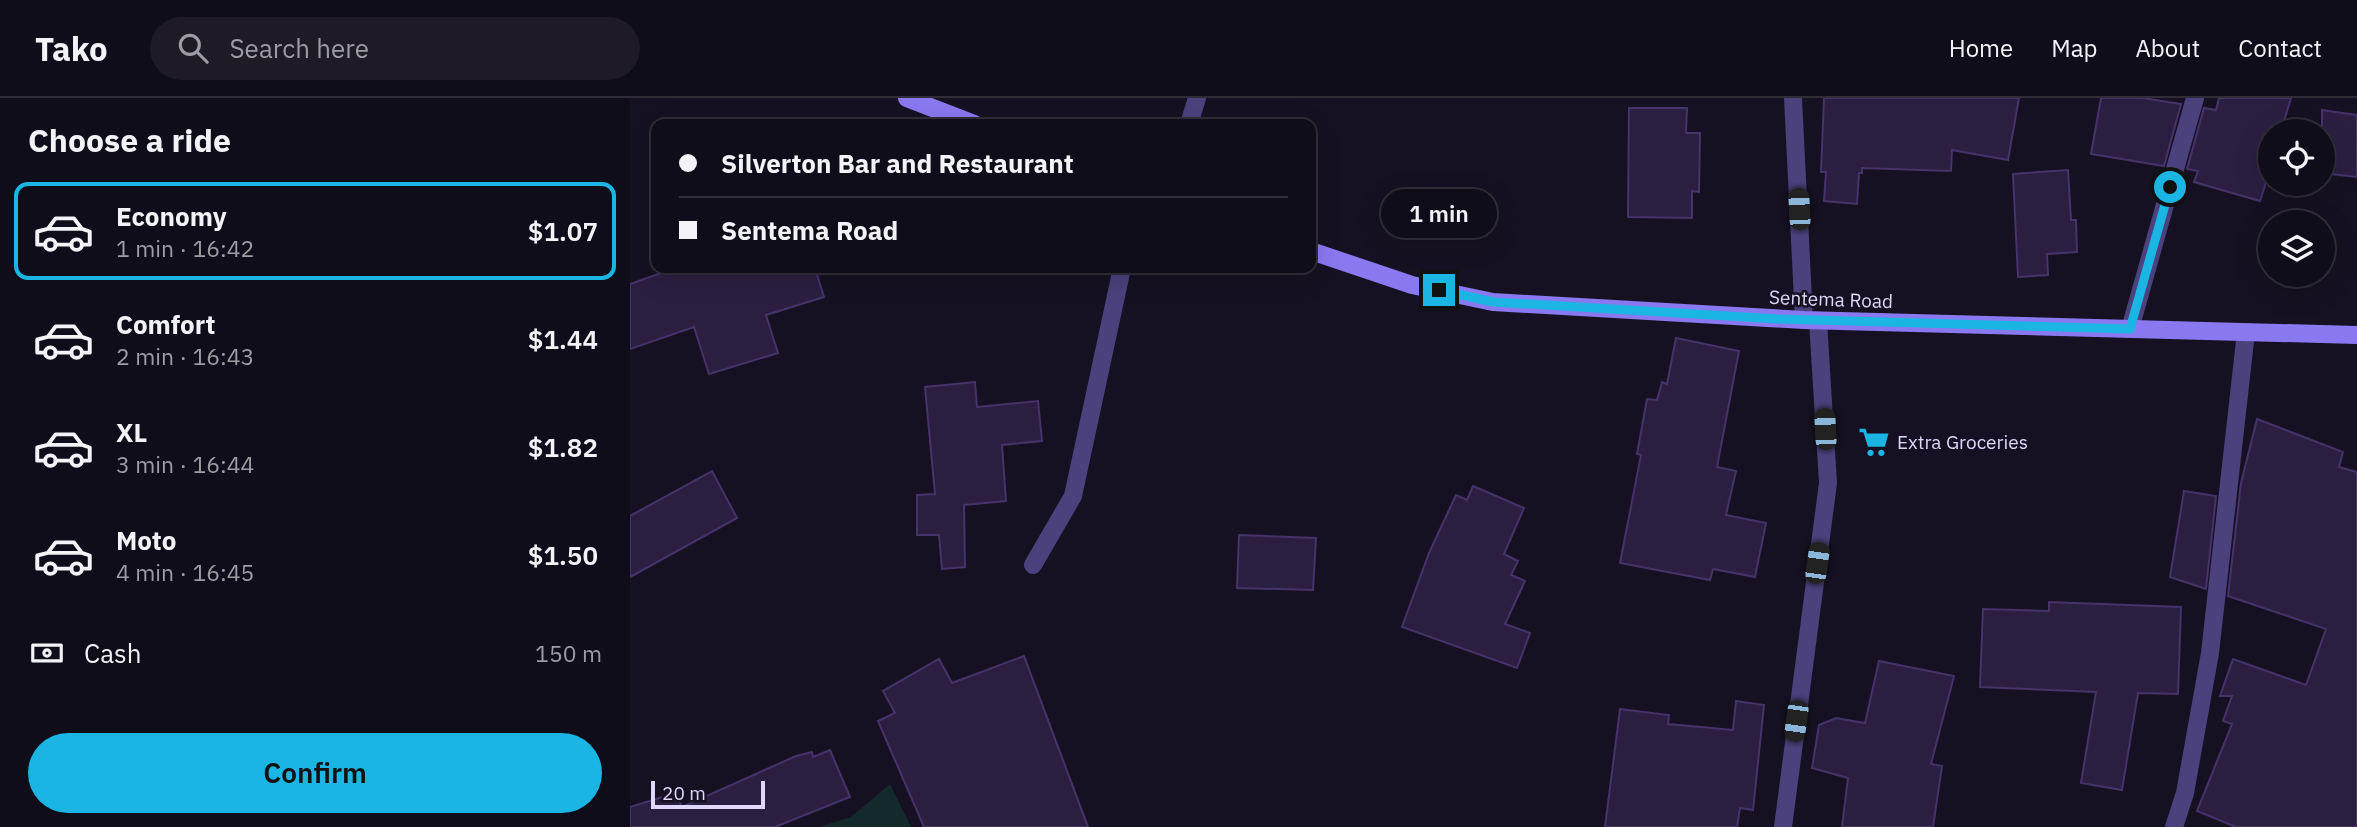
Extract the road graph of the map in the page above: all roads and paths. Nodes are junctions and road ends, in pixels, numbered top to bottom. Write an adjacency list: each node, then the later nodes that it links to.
1 (907, 98): 5 (main road)
2 (1197, 98): 6 (street)
3 (1793, 98): 9 (street)
4 (2195, 98): 10 (street)
5 (961, 119)
6 (1191, 119)
7 (1316, 253): 9 (main road, Sentema Road)
8 (1121, 273): 13 (street)
9 (1811, 320): 10 (main road, Sentema Road); 14 (street)
10 (2130, 329): 11 (main road, Sentema Road)
11 (2246, 332): 12 (main road, Sentema Road); 15 (street)
12 (2357, 335)
13 (1033, 565)
14 (1783, 827)
15 (2174, 827)

